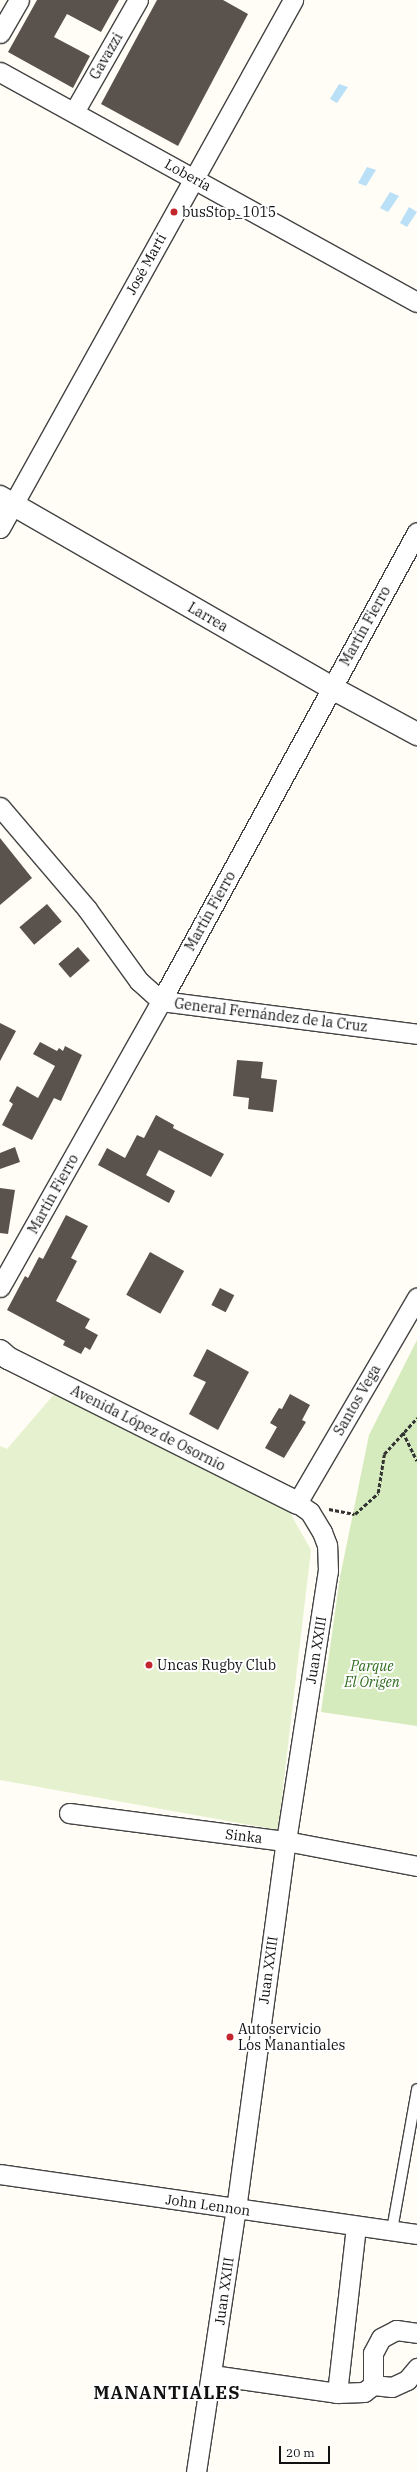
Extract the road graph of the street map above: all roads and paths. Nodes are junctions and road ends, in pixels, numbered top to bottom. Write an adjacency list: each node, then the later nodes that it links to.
1 (19, 0): 4 (street)
2 (138, 0): 6 (street, Gavazzi)
3 (293, 0): 7 (street, José Martí)
4 (0, 33)
5 (0, 72): 6 (street, Lobería)
6 (74, 112): 7 (street, Lobería)
7 (193, 178): 8 (street, Lobería); 9 (street, José Martí)
8 (417, 302)
9 (7, 501): 10 (street, José Martí); 12 (street, Larrea)
10 (0, 528)
11 (417, 532): 12 (street, Martín Fierro)
12 (332, 688): 13 (street, Larrea); 15 (street, Martín Fierro)
13 (417, 734)
14 (0, 807): 15 (street, General Fernández de la Cruz)
15 (161, 1001): 16 (street, General Fernández de la Cruz); 17 (street, Martín Fierro)
16 (417, 1034)
17 (0, 1287)
18 (417, 1298): 23 (street, Santos Vega)
19 (0, 1351): 23 (street, Avenida López de Osornio)
20 (417, 1418): 21 (path)
21 (403, 1432): 22 (path); 24 (path)
22 (417, 1460)
23 (297, 1503): 26 (street, Juan XXIII)
24 (326, 1508)
25 (69, 1813): 26 (street, Sinka)
26 (286, 1841): 27 (street, Sinka); 30 (street, Juan XXIII)
27 (417, 1866)
28 (417, 2089): 32 (lane)
29 (0, 2174): 30 (street, John Lennon)
30 (236, 2209): 31 (street, John Lennon); 36 (street, Juan XXIII)
31 (356, 2226): 32 (street, John Lennon); 38 (street)
32 (392, 2230): 33 (street, John Lennon)
33 (417, 2234)
34 (417, 2332): 37 (street)
35 (417, 2368): 37 (street)
36 (212, 2375): 38 (street); 39 (street, Juan XXIII)
37 (373, 2385): 38 (street)
38 (337, 2393)
39 (196, 2472)

